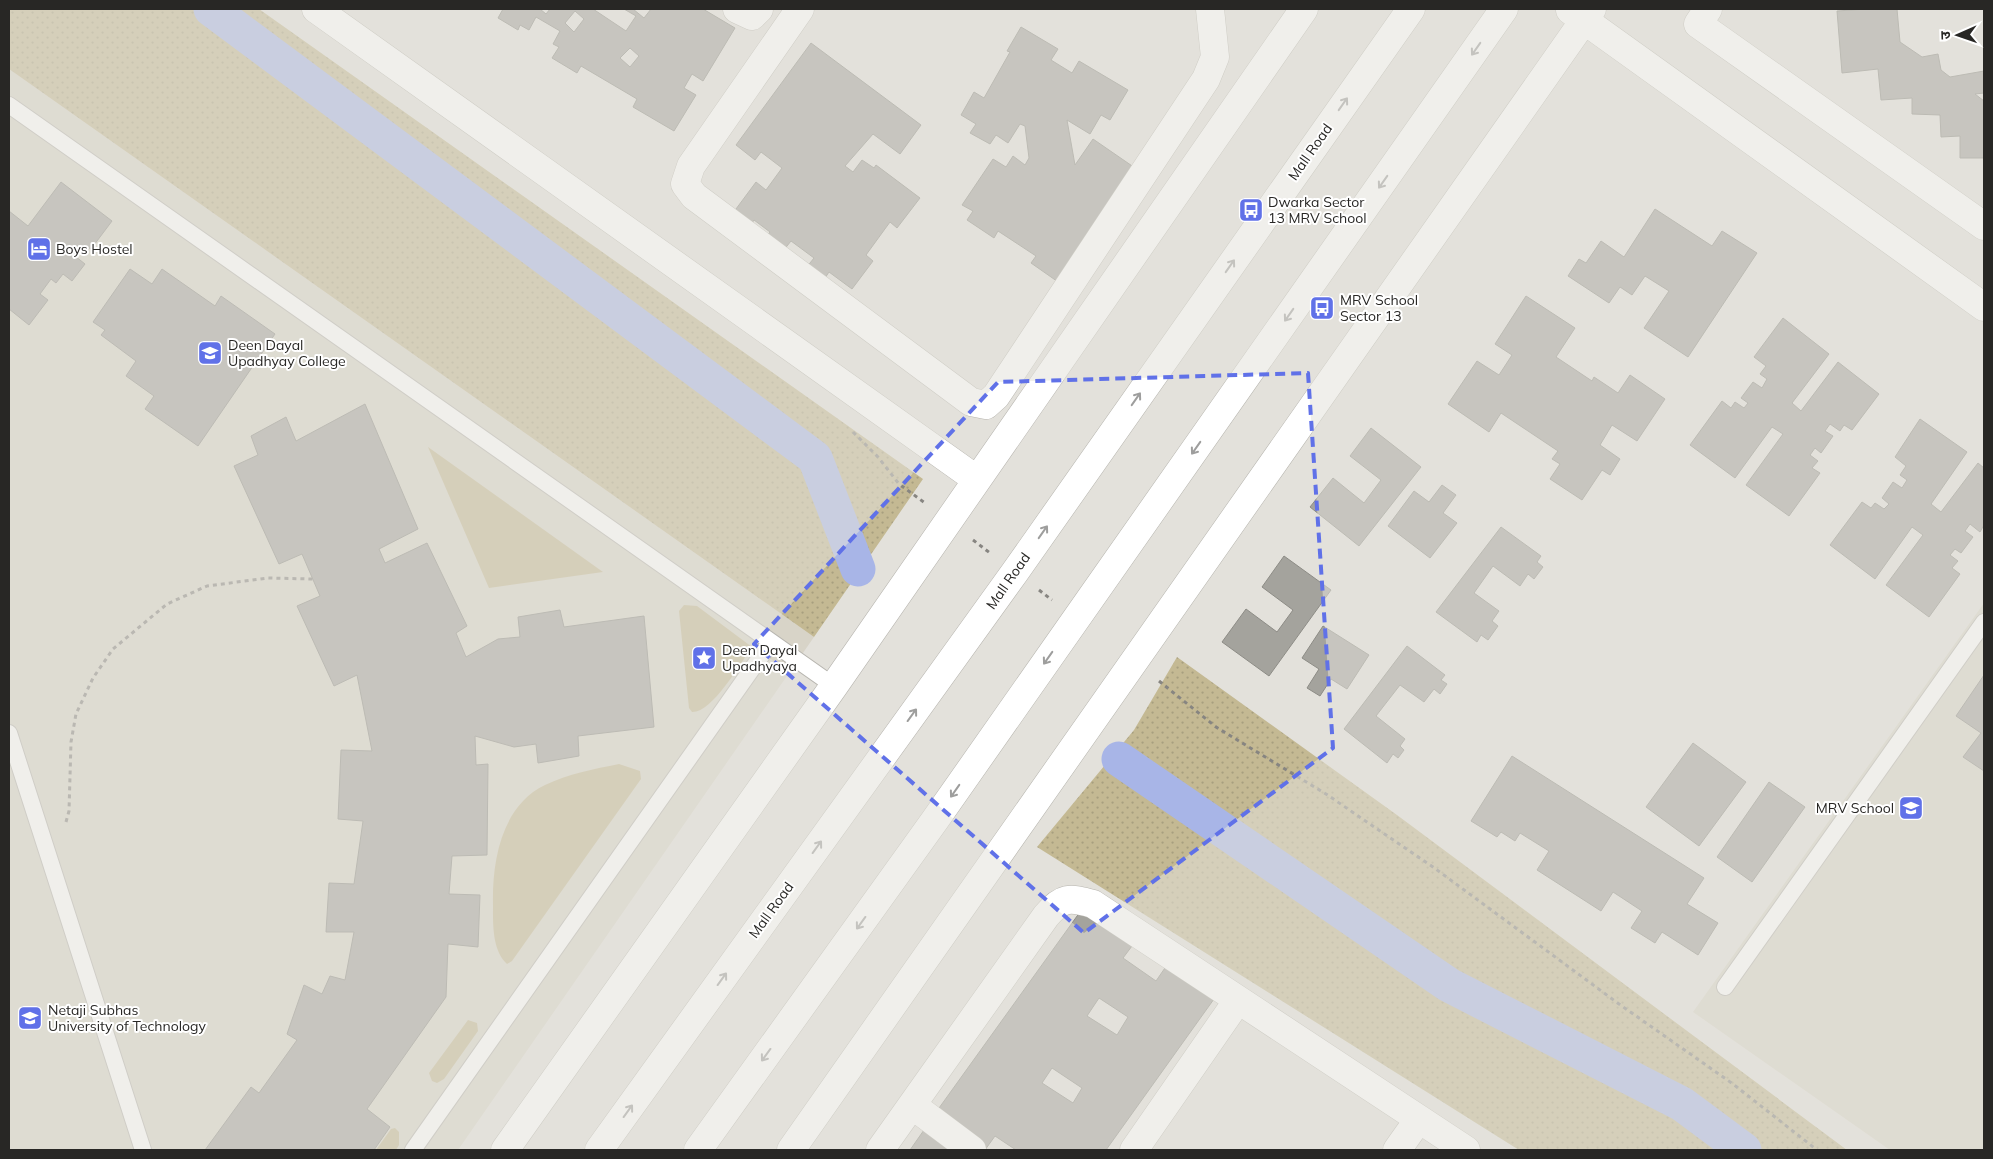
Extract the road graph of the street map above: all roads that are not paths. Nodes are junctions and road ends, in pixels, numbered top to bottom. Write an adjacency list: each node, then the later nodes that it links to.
1 (316, 9): 14 (street)
2 (737, 9): 3 (street)
3 (759, 9)
4 (800, 9): 5 (street)
5 (1210, 9)
6 (1304, 9): 14 (street)
7 (1410, 9): 26 (street, Mall Road, one-way to 7)
8 (1504, 9): 27 (street, one-way to 27)
9 (1708, 9): 12 (street)
10 (1582, 12): 13 (street); 28 (street)
11 (9, 105): 16 (lane)
12 (1984, 226)
13 (1984, 306)
14 (976, 479): 17 (street)
15 (1984, 622): 19 (lane)
16 (771, 642): 17 (lane); 24 (lane)
17 (834, 686): 25 (street)
18 (9, 733): 23 (lane)
19 (1725, 987)
20 (1238, 1000): 21 (street); 22 (street); 31 (street)
21 (912, 1106): 29 (street); 30 (street)
22 (1419, 1119): 32 (street); 33 (street)
23 (143, 1150)
24 (413, 1150)
25 (505, 1150)
26 (599, 1150)
27 (698, 1150)
28 (791, 1150)
29 (880, 1150)
30 (972, 1150)
31 (1134, 1150)
32 (1398, 1150)
33 (1466, 1150)

